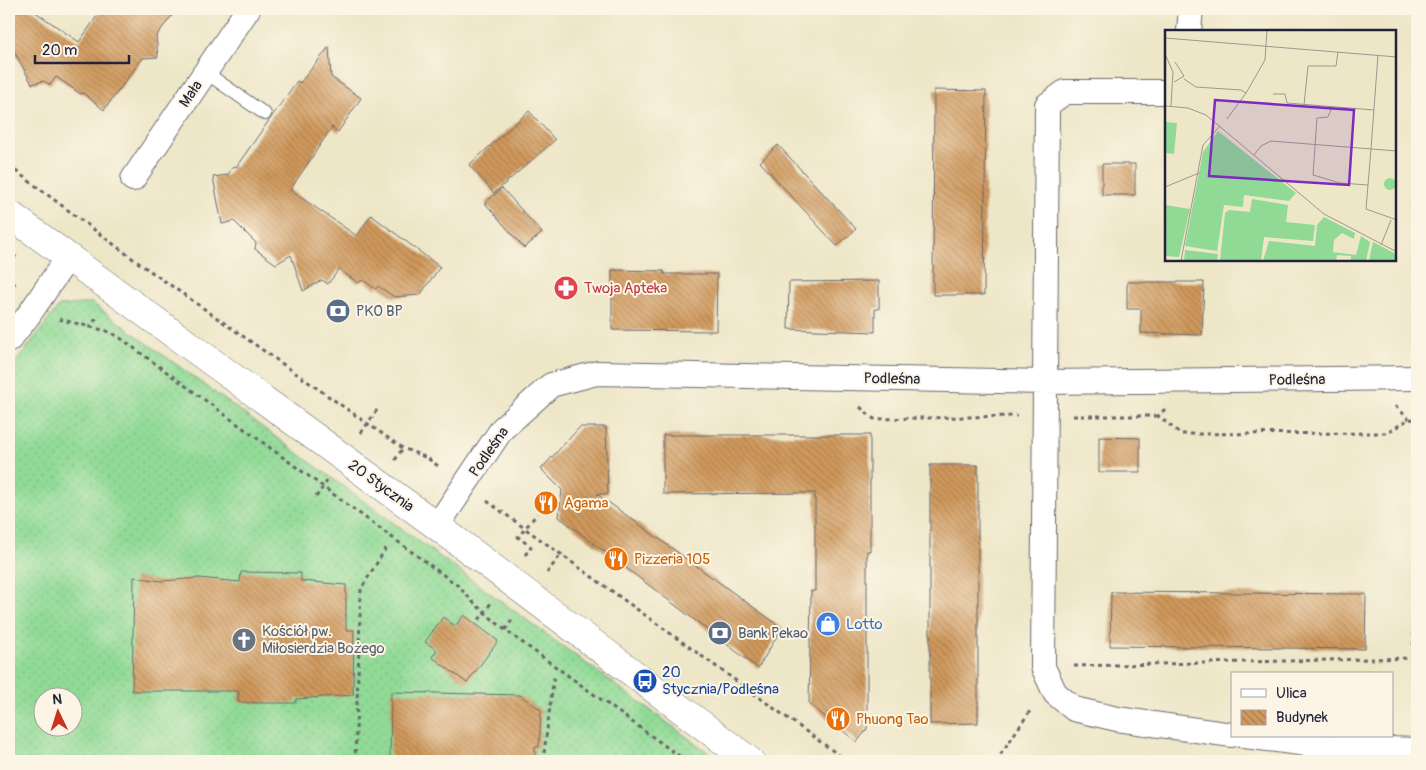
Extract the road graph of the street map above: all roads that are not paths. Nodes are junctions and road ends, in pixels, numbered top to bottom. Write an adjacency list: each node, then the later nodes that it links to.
1 (248, 9): 4 (street, Mała)
2 (1191, 9): 3 (street)
3 (1188, 30)
4 (205, 72): 6 (lane); 7 (street, Mała)
5 (1165, 92): 12 (street)
6 (265, 114)
7 (133, 179)
8 (9, 214): 9 (street, 20 Stycznia)
9 (68, 257): 10 (street); 13 (street, 20 Stycznia)
10 (9, 340)
11 (1417, 378): 12 (street, Podleśna)
12 (1044, 382): 13 (street, Podleśna); 14 (street)
13 (437, 526): 17 (street, 20 Stycznia)
14 (1231, 734)
15 (1260, 738): 16 (street)
16 (1417, 750)
17 (750, 761)

